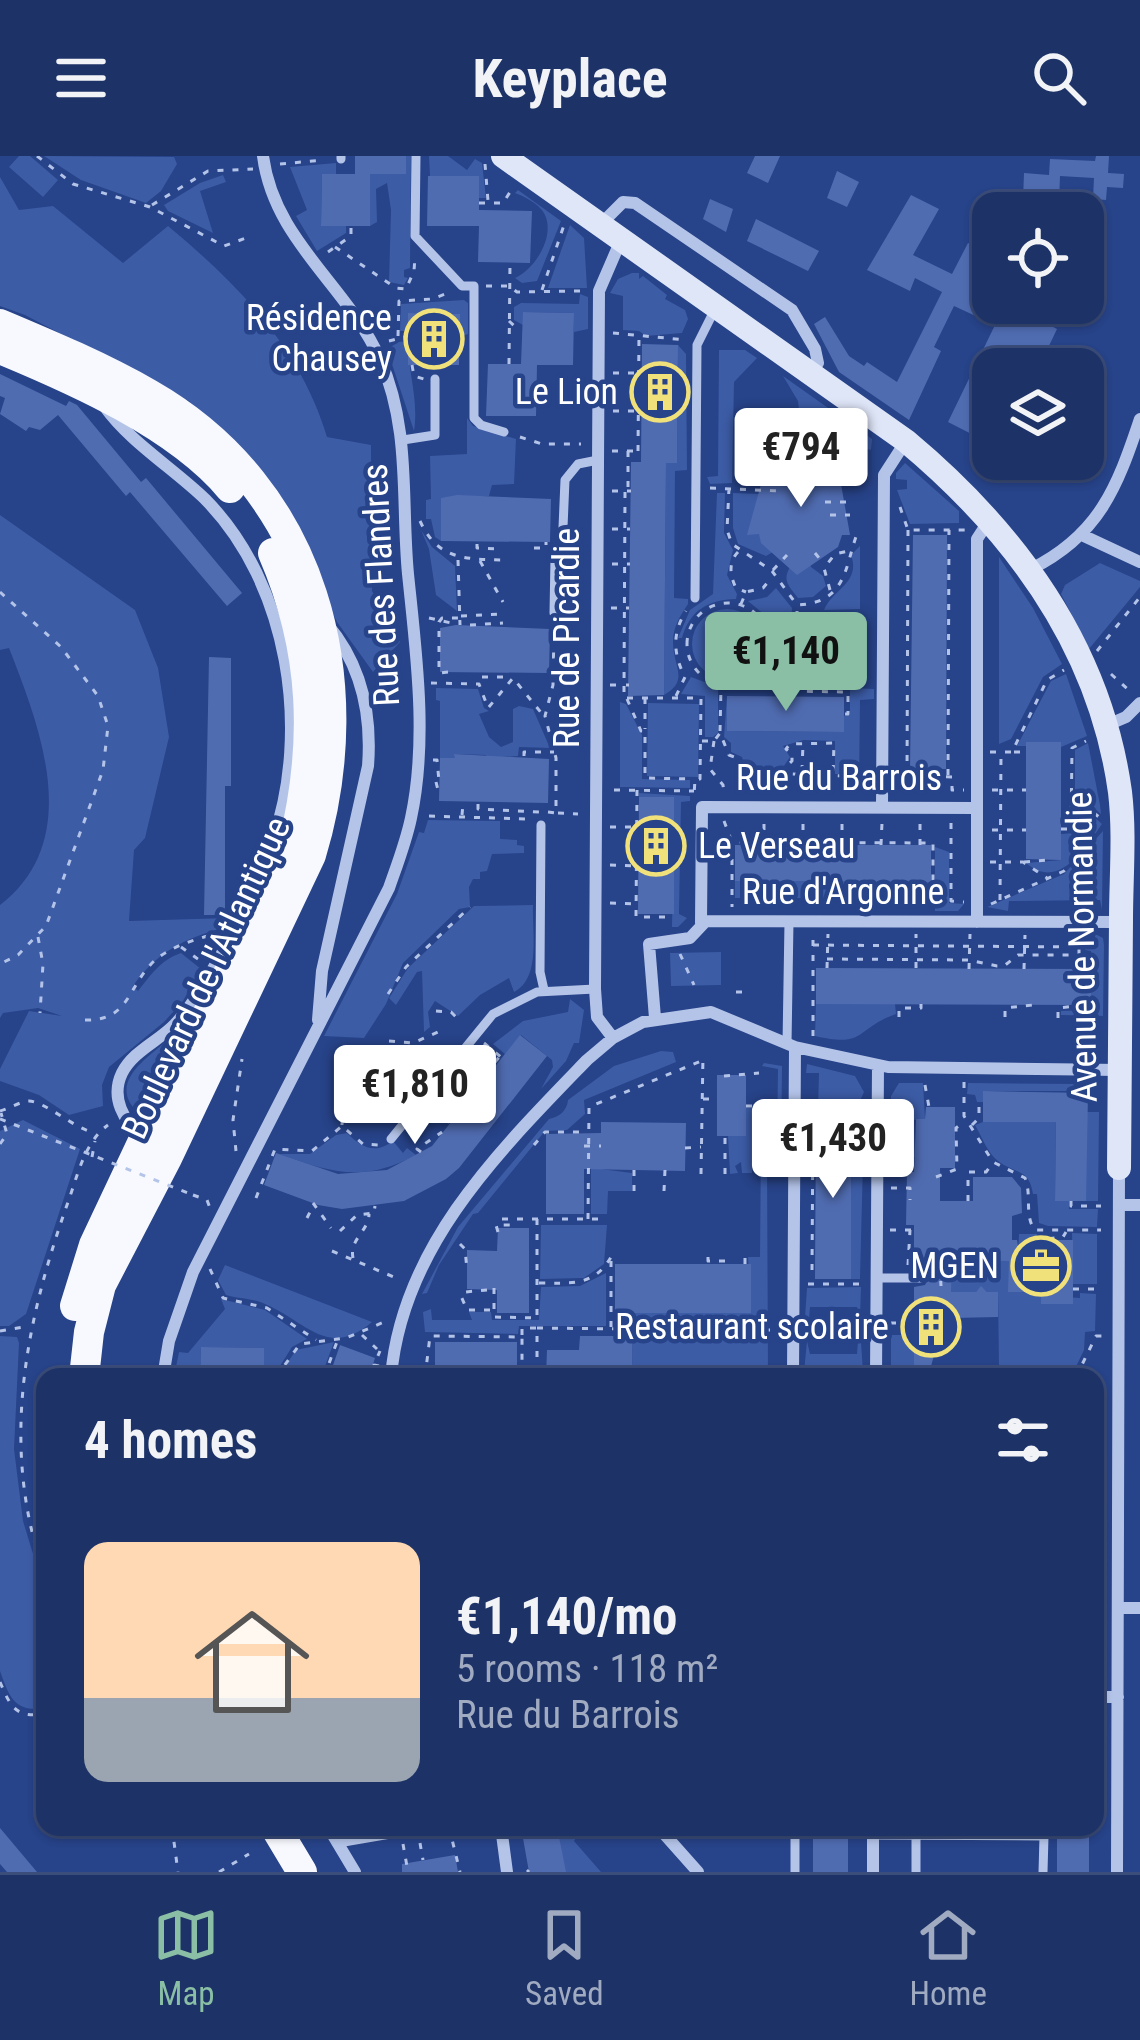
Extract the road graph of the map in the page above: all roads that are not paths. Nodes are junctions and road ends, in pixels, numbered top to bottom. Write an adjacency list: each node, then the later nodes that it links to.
1 (416, 156): 12 (lane)
2 (494, 159): 4 (main road, Avenue de Normandie)
3 (264, 162): 13 (street, Rue des Flandres)
4 (611, 232): 5 (main road, Avenue de Normandie); 8 (street); 15 (street, Rue de Picardie)
5 (716, 308): 8 (main road, Avenue de Normandie); 20 (lane)
6 (0, 324): 21 (main road, Boulevard de l'Atlantique)
7 (0, 349): 10 (main road, Boulevard de l'Atlantique)
8 (810, 375): 14 (main road, Avenue de Normandie)
9 (435, 379): 13 (lane)
10 (98, 396): 40 (street, Boulevard de l'Atlantique); 40 (main road, Boulevard de l'Atlantique)
11 (1140, 419): 17 (street)
12 (504, 432)
13 (403, 437): 35 (street, Rue des Flandres)
14 (905, 442): 16 (main road, Avenue de Normandie); 26 (street)
15 (595, 452): 22 (lane); 32 (street, Rue de Picardie)
16 (981, 522): 19 (main road, Avenue de Normandie); 25 (street)
17 (1084, 536): 18 (street); 19 (street)
18 (1140, 562)
19 (1031, 569): 24 (main road, Avenue de Normandie)
20 (695, 598)
21 (319, 614): 35 (street); 50 (main road, Boulevard de l'Atlantique)
22 (554, 616)
23 (1140, 701): 24 (street)
24 (1098, 732): 30 (main road, Avenue de Normandie)
25 (976, 808): 26 (street, Rue du Barrois); 29 (street)
26 (882, 813): 31 (street, Rue du Barrois)
27 (541, 825): 33 (lane)
28 (789, 922): 29 (street, Rue d'Argonne); 31 (street, Rue d'Argonne); 37 (lane)
29 (973, 922): 30 (street, Rue d'Argonne)
30 (1121, 922): 39 (main road, Avenue de Normandie)
31 (701, 923): 34 (street, Rue d'Argonne)
32 (595, 989): 33 (lane); 36 (street, Rue de Picardie)
33 (544, 990): 41 (lane)
34 (656, 1018): 36 (street); 37 (street)
35 (318, 1027): 51 (street, Rue des Flandres)
36 (613, 1038): 52 (street)
37 (791, 1045): 38 (street); 48 (street)
38 (878, 1065): 39 (street); 46 (street)
39 (1120, 1070): 42 (main road, Avenue de Normandie)
40 (133, 1128): 49 (main road, Boulevard de l'Atlantique)
41 (391, 1138)
42 (1119, 1168): 44 (street, Avenue de Normandie)
43 (1140, 1204): 44 (street)
44 (1119, 1205): 55 (street, Avenue de Normandie)
45 (920, 1278): 46 (lane)
46 (871, 1281): 47 (street)
47 (882, 1327): 48 (street); 54 (street)
48 (793, 1330): 53 (street)
49 (66, 1368)
50 (85, 1368)
51 (165, 1368)
52 (392, 1368)
53 (793, 1368)
54 (877, 1368)
55 (1118, 1608): 56 (street); 58 (street, Avenue de Normandie)
56 (1140, 1608)
57 (1104, 1696): 58 (street)
58 (1118, 1697): 79 (street, Avenue de Normandie)
59 (280, 1836): 71 (main road)
60 (333, 1836): 69 (street)
61 (380, 1836): 69 (lane)
62 (502, 1836): 73 (street)
63 (666, 1836): 74 (street)
64 (795, 1836): 75 (lane)
65 (873, 1836): 76 (street)
66 (916, 1836): 77 (lane)
67 (1044, 1836): 78 (lane)
68 (251, 1840): 70 (main road)
69 (338, 1844): 72 (street)
70 (279, 1872)
71 (302, 1872)
72 (355, 1872)
73 (507, 1872)
74 (698, 1872)
75 (795, 1872)
76 (873, 1872)
77 (916, 1872)
78 (1043, 1872)
79 (1117, 1872)

